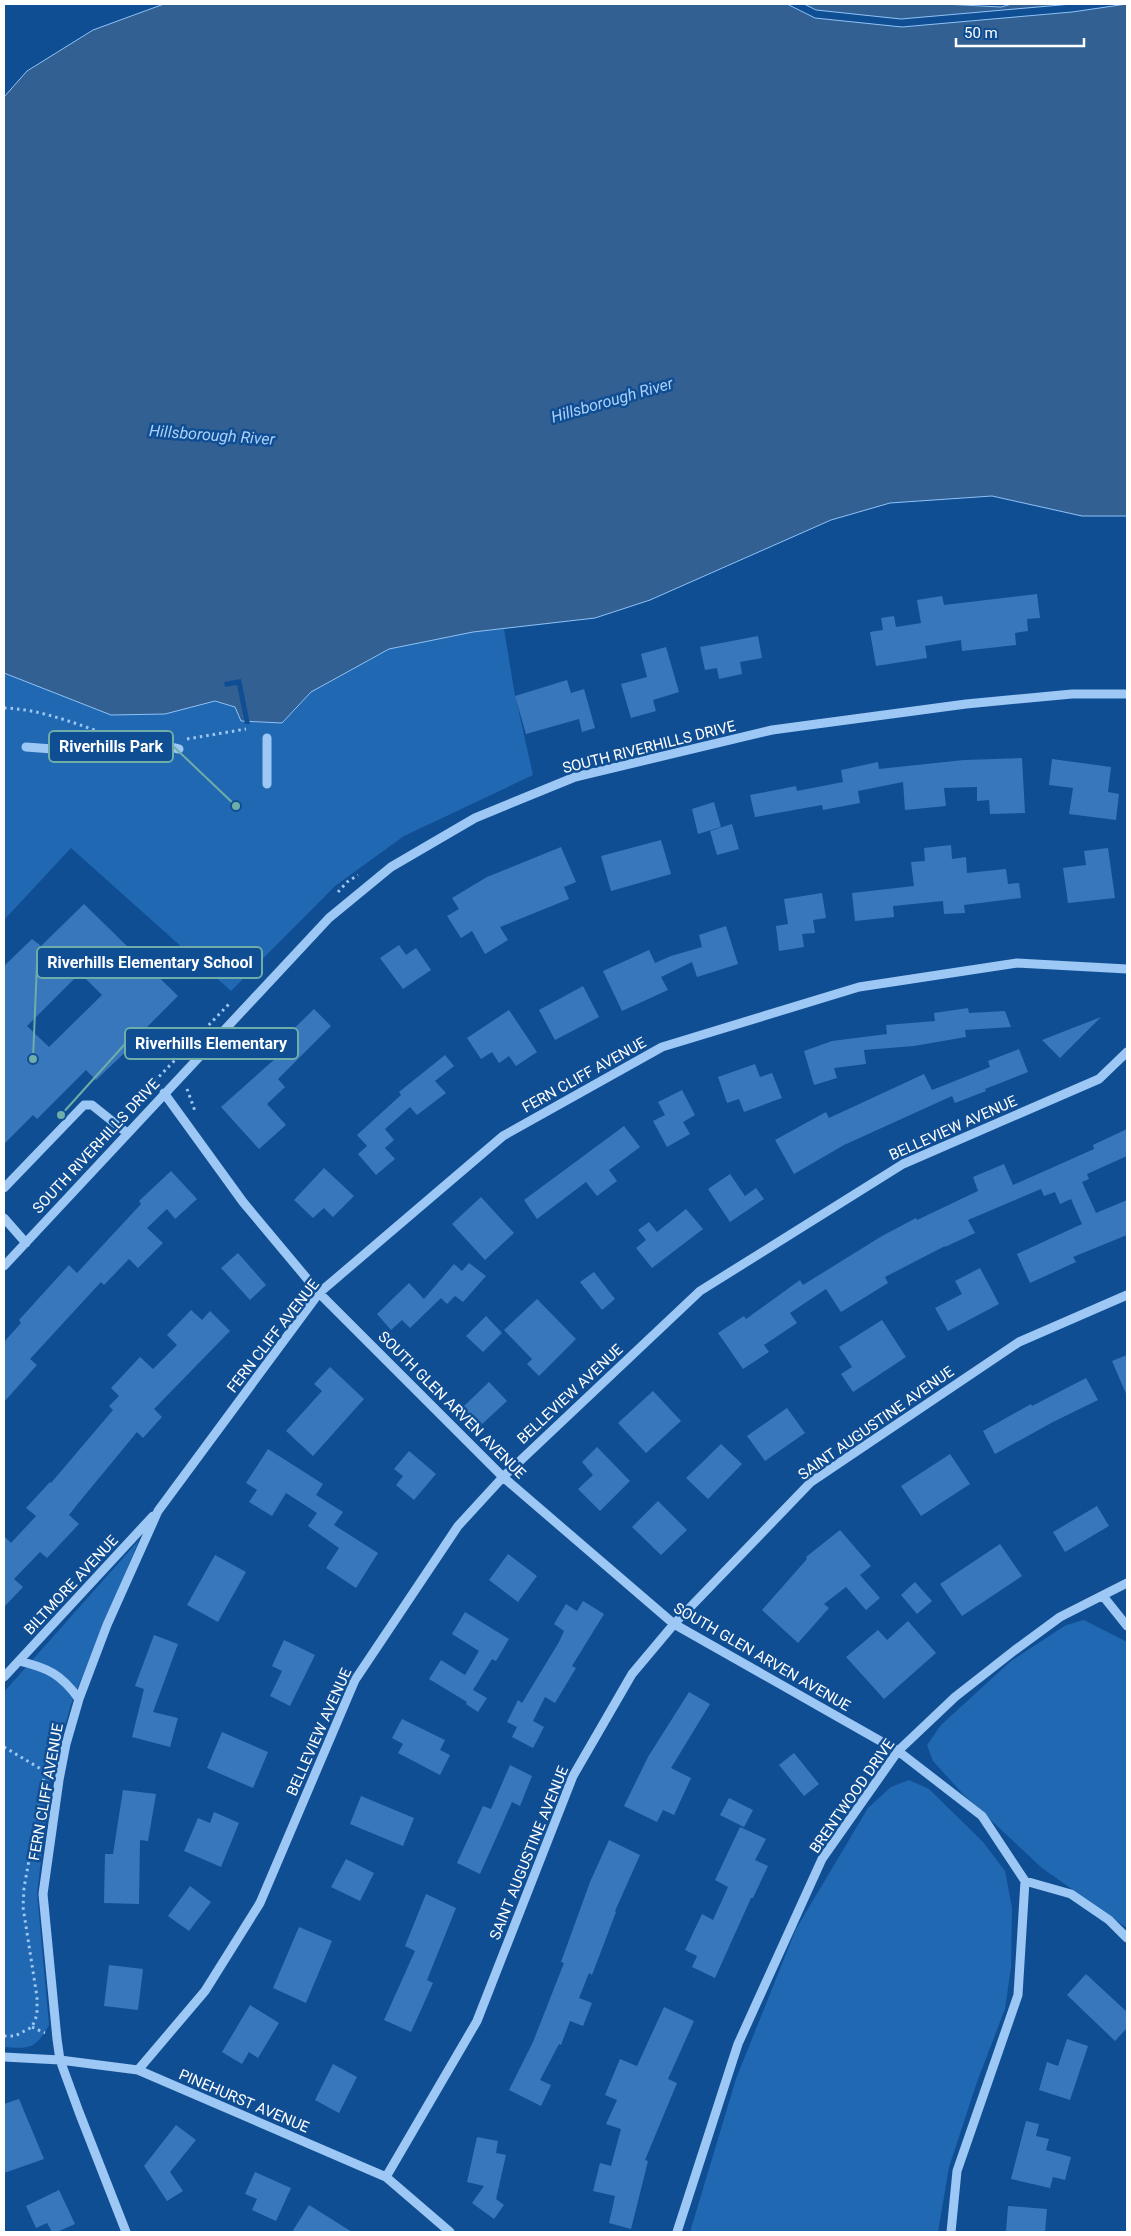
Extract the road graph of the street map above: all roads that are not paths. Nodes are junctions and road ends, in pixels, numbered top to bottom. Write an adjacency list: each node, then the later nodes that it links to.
1 (1127, 694): 8 (street, SOUTH RIVERHILLS DRIVE)
2 (267, 738): 5 (street)
3 (179, 744): 4 (street)
4 (26, 747)
5 (267, 784)
6 (1127, 968): 14 (street, FERN CLIFF AVENUE)
7 (1127, 1052): 16 (street, BELLEVIEW AVENUE)
8 (164, 1094): 9 (street, SOUTH RIVERHILLS DRIVE); 14 (street, SOUTH GLEN ARVEN AVENUE)
9 (127, 1133): 10 (street); 12 (street, SOUTH RIVERHILLS DRIVE)
10 (4, 1188)
11 (4, 1218): 12 (street)
12 (26, 1243): 13 (street, SOUTH RIVERHILLS DRIVE)
13 (4, 1266)
14 (319, 1293): 16 (street, SOUTH GLEN ARVEN AVENUE); 17 (street, FERN CLIFF AVENUE)
15 (1127, 1295): 20 (street, SAINT AUGUSTINE AVENUE)
16 (503, 1477): 20 (street, SOUTH GLEN ARVEN AVENUE); 30 (street, BELLEVIEW AVENUE)
17 (158, 1511): 22 (street, BILTMORE AVENUE); 24 (street, FERN CLIFF AVENUE)
18 (1127, 1583): 19 (street, BRENTWOOD DRIVE)
19 (1103, 1596): 21 (street); 25 (street, BRENTWOOD DRIVE)
20 (674, 1624): 25 (street, SOUTH GLEN ARVEN AVENUE); 31 (street, SAINT AUGUSTINE AVENUE)
21 (1127, 1626)
22 (19, 1661): 23 (street, BILTMORE AVENUE); 24 (street)
23 (4, 1677)
24 (79, 1699): 29 (street, FERN CLIFF AVENUE)
25 (898, 1751): 26 (street, SOUTH GLEN ARVEN AVENUE); 34 (street, BRENTWOOD DRIVE)
26 (1025, 1881): 27 (street); 35 (street)
27 (1127, 1938)
28 (4, 2057): 29 (street, PINEHURST AVENUE)
29 (60, 2060): 30 (street, PINEHURST AVENUE); 32 (street, FERN CLIFF AVENUE)
30 (138, 2070): 31 (street, PINEHURST AVENUE)
31 (386, 2177): 33 (street, PINEHURST AVENUE)
32 (126, 2232)
33 (450, 2232)
34 (677, 2232)
35 (951, 2232)

